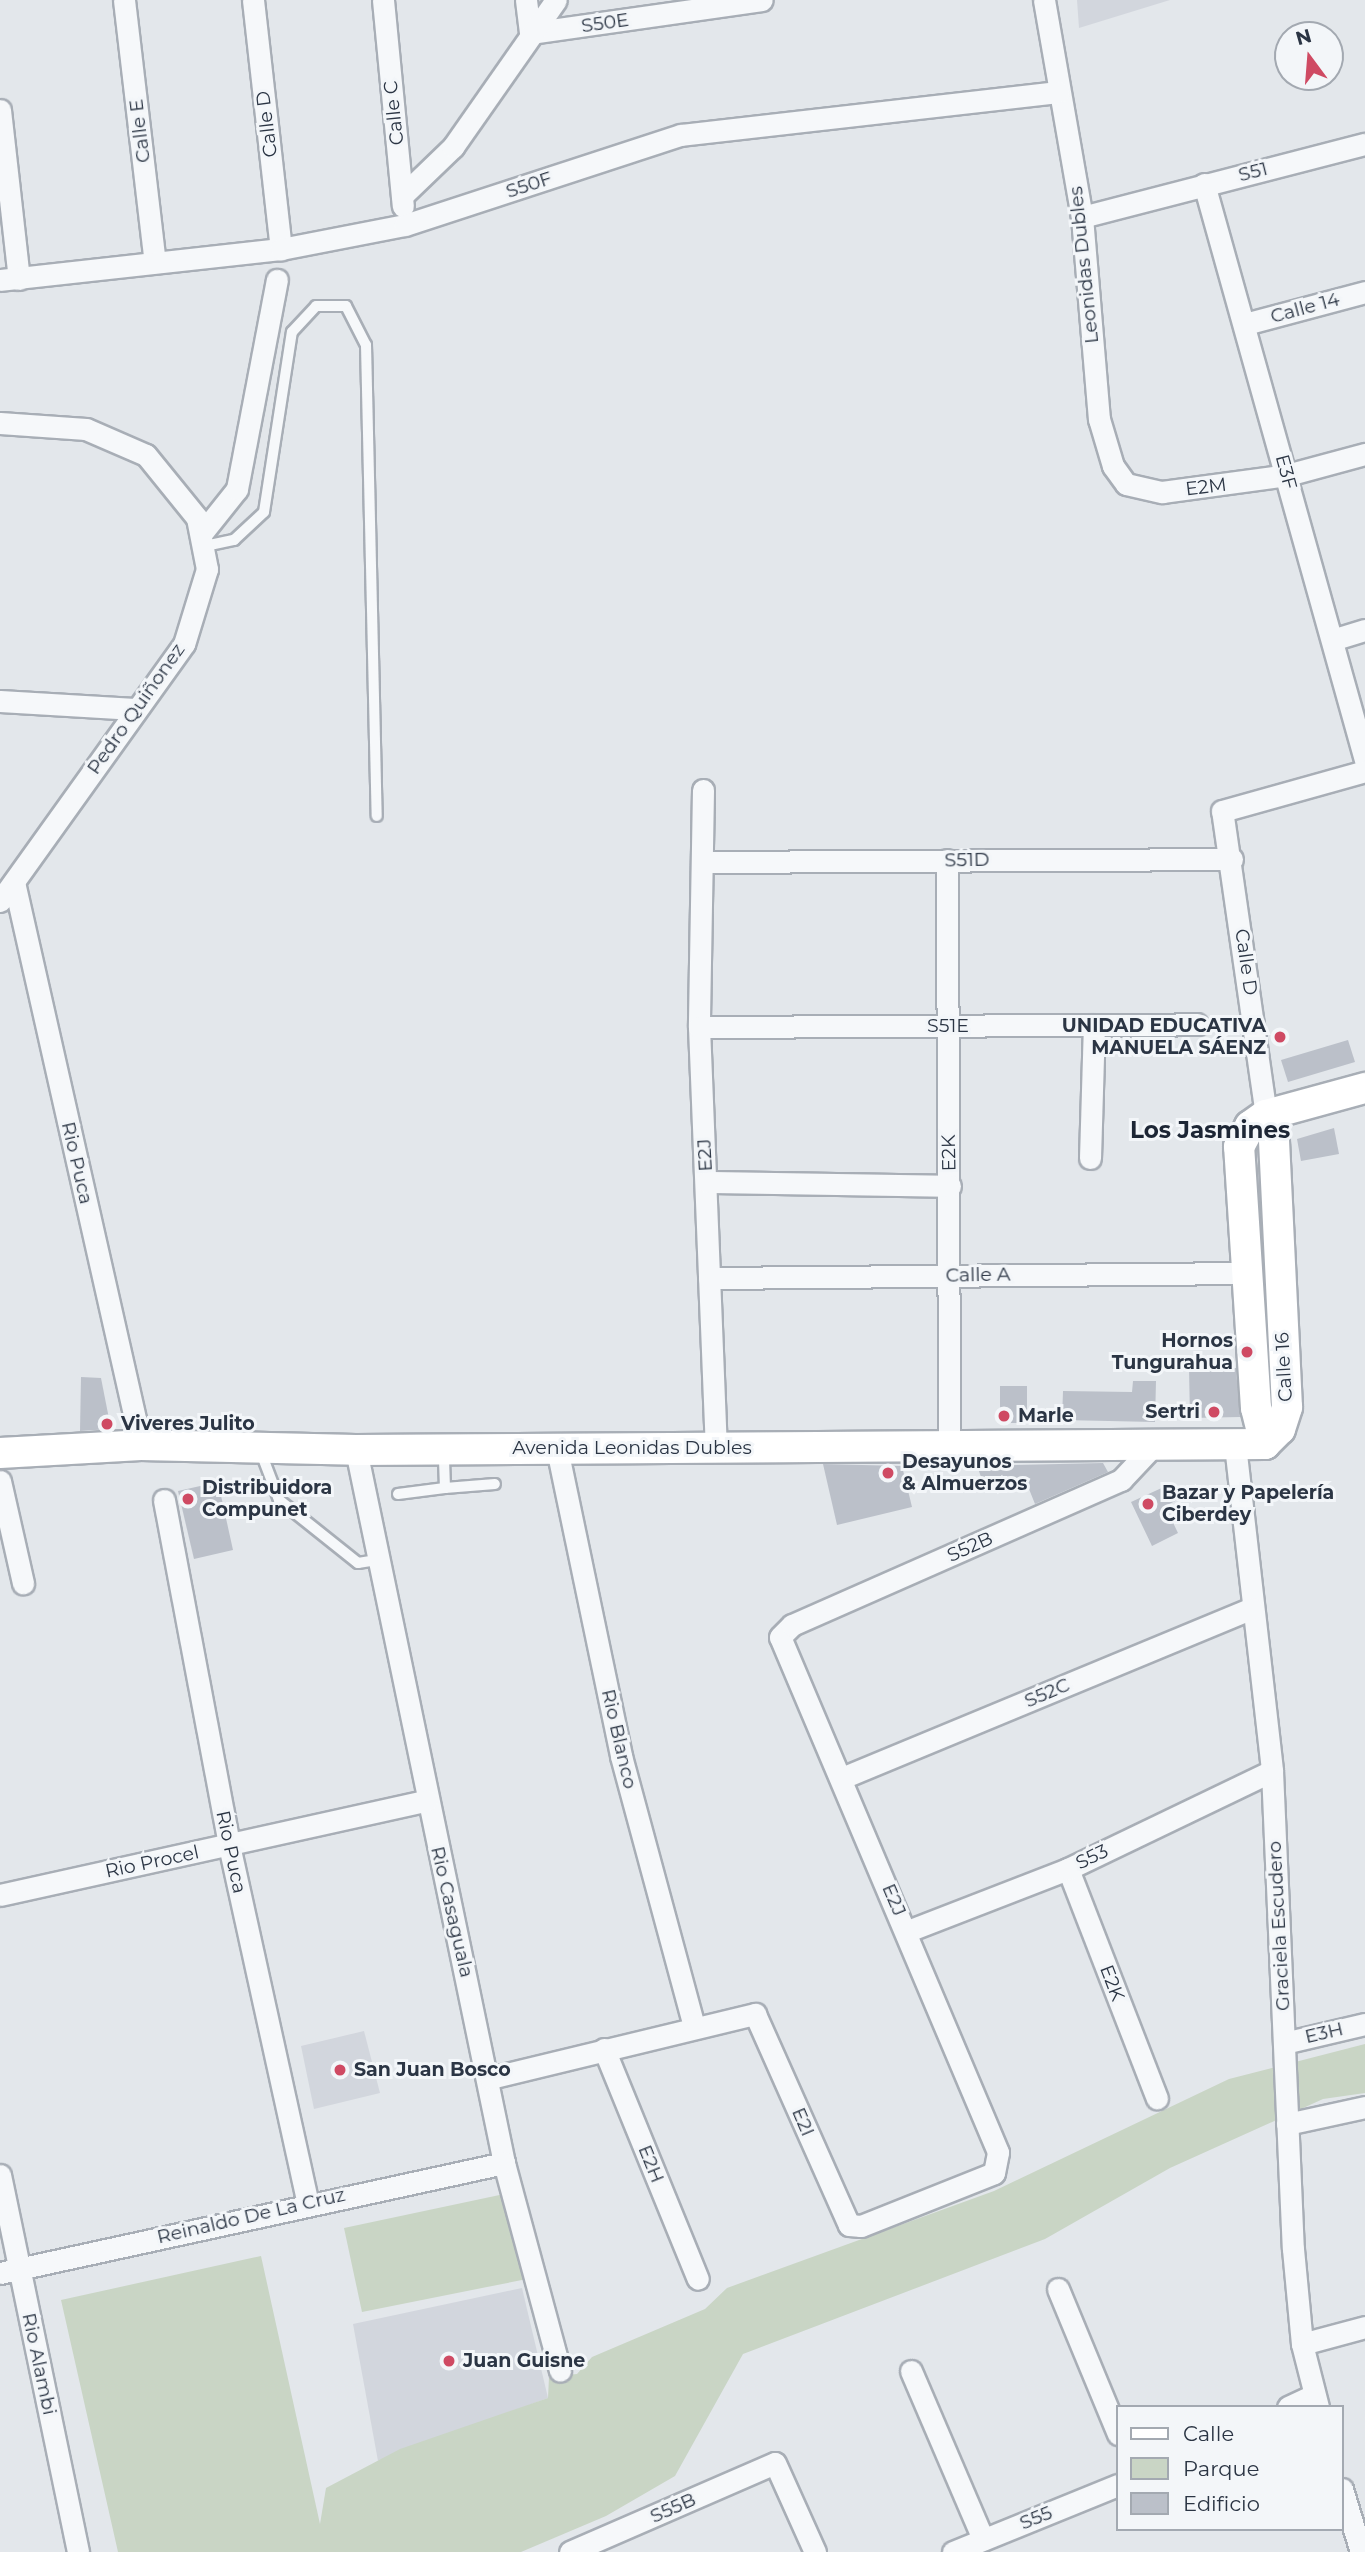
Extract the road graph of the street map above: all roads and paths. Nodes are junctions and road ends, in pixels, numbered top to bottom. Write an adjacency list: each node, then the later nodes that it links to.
1 (124, 0): 17 (street, Calle E)
2 (253, 0): 16 (street, Calle D)
3 (383, 0): 13 (street, Calle C)
4 (526, 0): 8 (street)
5 (556, 0): 8 (street)
6 (762, 0): 8 (street, S50E)
7 (1044, 0): 9 (street, Leonidas Dubles)
8 (530, 33): 13 (street)
9 (1059, 92): 14 (street, Leonidas Dubles); 15 (street, S50F)
10 (0, 110): 18 (street)
11 (1365, 144): 12 (street, S51)
12 (1204, 184): 14 (street, S51); 21 (street, E3F)
13 (402, 196): 15 (street, Calle C)
14 (1083, 218): 25 (street, Leonidas Dubles)
15 (405, 225): 16 (street, S50F)
16 (281, 249): 17 (street, S50F)
17 (155, 262): 18 (street, S50F)
18 (10, 280)
19 (277, 280): 26 (street)
20 (1365, 292): 21 (street, Calle 14)
21 (1245, 324): 24 (street, E3F)
22 (0, 423): 26 (street)
23 (1365, 454): 24 (street, E2M)
24 (1287, 475): 25 (street, E2M); 28 (street, E3F)
25 (1126, 484)
26 (204, 539): 30 (street, Pedro Quiñonez); 34 (lane)
27 (1365, 630): 28 (street)
28 (1332, 640): 31 (street, E3F)
29 (0, 701): 30 (street)
30 (135, 709): 38 (street, Pedro Quiñonez)
31 (1365, 760)
32 (1365, 771): 35 (street, Calle D)
33 (703, 790): 37 (street, E2J)
34 (377, 816)
35 (1231, 859): 36 (street, S51D); 45 (street, Calle D)
36 (947, 860): 37 (street, S51D); 42 (street, E2K)
37 (702, 862): 43 (street, E2J)
38 (14, 882): 39 (street, Pedro Quiñonez); 54 (street, Rio Puca)
39 (0, 901)
40 (1197, 1024): 41 (street, S51E)
41 (1094, 1025): 42 (street, S51E); 46 (street)
42 (947, 1026): 43 (street, S51E); 48 (street, E2K)
43 (699, 1027): 47 (street, E2J)
44 (1365, 1088): 45 (main road)
45 (1266, 1115): 49 (main road, Calle 16); 53 (main road, Calle 16)
46 (1090, 1158)
47 (707, 1182): 48 (street); 51 (street, E2J)
48 (950, 1186): 50 (street, E2K)
49 (1248, 1273): 50 (street, Calle A); 53 (main road, Calle 16)
50 (947, 1276): 51 (street, Calle A); 55 (street, E2K)
51 (709, 1278): 58 (street, E2J)
52 (1235, 1444): 53 (main road, Avenida Leonidas Dubles); 56 (main road, Avenida Leonidas Dubles); 70 (street, Graciela Escudero)
53 (1265, 1444)
54 (141, 1445): 57 (main road, Avenida Leonidas Dubles); 62 (main road, Avenida Leonidas Dubles)
55 (949, 1446): 56 (main road, Avenida Leonidas Dubles); 58 (main road, Avenida Leonidas Dubles)
56 (1153, 1446): 71 (street, S52B)
57 (259, 1447): 60 (main road, Avenida Leonidas Dubles); 68 (lane)
58 (716, 1448): 59 (main road, Avenida Leonidas Dubles)
59 (557, 1449): 61 (main road, Avenida Leonidas Dubles); 80 (street, Rio Blanco)
60 (356, 1450): 61 (main road, Avenida Leonidas Dubles); 68 (street, Rio Casaguala)
61 (444, 1450): 65 (lane)
62 (0, 1453)
63 (0, 1480): 69 (street)
64 (495, 1484): 65 (lane)
65 (445, 1488): 66 (lane)
66 (398, 1494)
67 (164, 1500): 75 (street, Rio Puca)
68 (377, 1560): 74 (street, Rio Casaguala)
69 (23, 1583)
70 (1252, 1608): 72 (street, Graciela Escudero); 73 (street, S52C)
71 (780, 1637): 73 (street, E2J)
72 (1272, 1771): 76 (street, S53); 81 (street, Graciela Escudero)
73 (842, 1778): 78 (street, E2J)
74 (427, 1800): 75 (street, Rio Procel); 83 (street, Rio Casaguala)
75 (229, 1845): 77 (street, Rio Procel); 89 (street, Rio Puca)
76 (1068, 1869): 78 (street, S53); 84 (street, E2K)
77 (0, 1895)
78 (908, 1931): 90 (street, E2J)
79 (1365, 2024): 81 (street, E3H)
80 (694, 2026): 82 (street); 90 (street, E2I)
81 (1284, 2043): 86 (street, Graciela Escudero)
82 (604, 2049): 83 (street); 92 (street, E2H)
83 (490, 2078): 87 (street, Rio Casaguala)
84 (1157, 2098)
85 (1365, 2107): 86 (street)
86 (1287, 2124): 95 (street, Graciela Escudero)
87 (504, 2163): 89 (street, Reinaldo De La Cruz); 96 (street, Rio Casaguala)
88 (0, 2175): 91 (street, Rio Alambi)
89 (308, 2203): 91 (street, Reinaldo De La Cruz)
90 (853, 2227)
91 (10, 2271): 106 (street, Rio Alambi)
92 (698, 2279)
93 (1058, 2289): 100 (street)
94 (1365, 2327): 95 (street)
95 (1302, 2344): 98 (street, Graciela Escudero)
96 (560, 2371)
97 (911, 2371): 103 (street)
98 (1316, 2401): 99 (street)
99 (1298, 2405)
100 (1116, 2429)
101 (1116, 2486): 103 (street, S55)
102 (1344, 2498): 105 (street)
103 (983, 2539): 109 (street, S55)
104 (622, 2542): 107 (street, S55B); 108 (street, S55B)
105 (1355, 2550)
106 (78, 2552)
107 (570, 2552)
108 (815, 2552)
109 (953, 2552)

